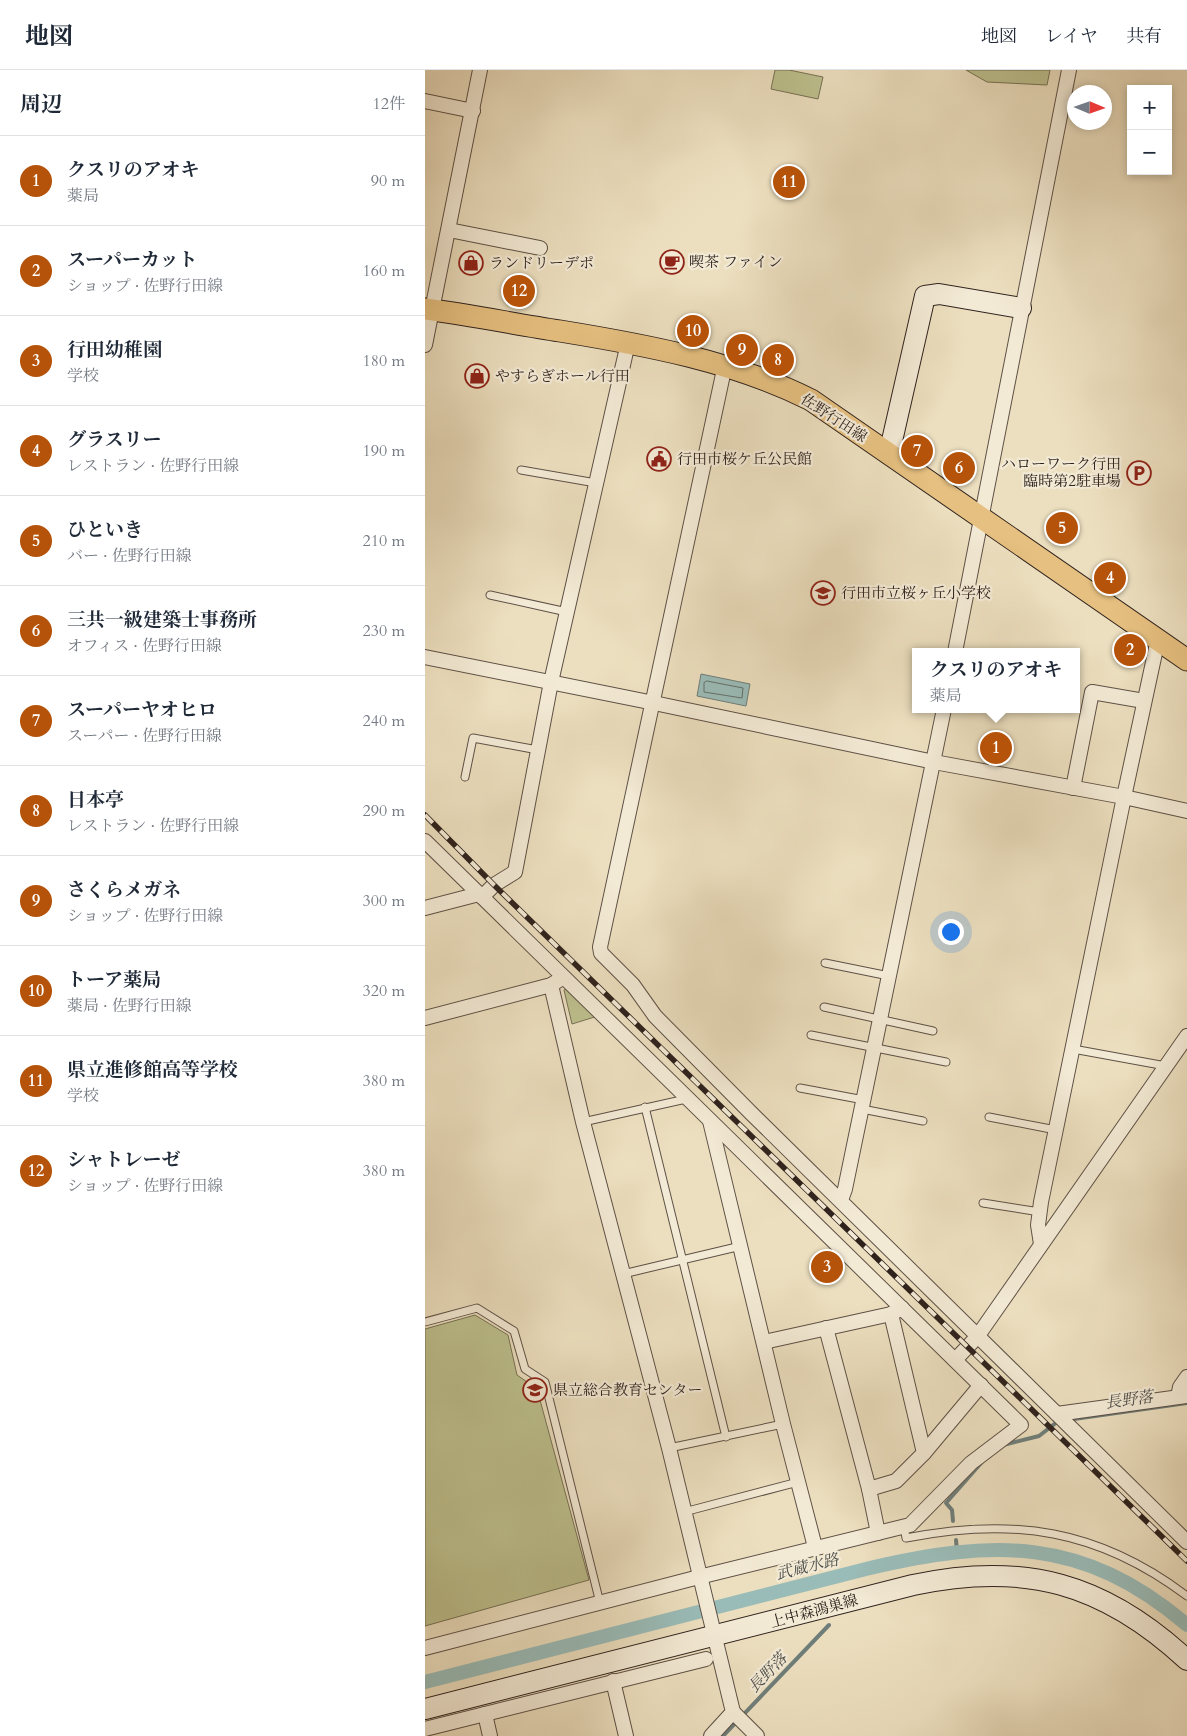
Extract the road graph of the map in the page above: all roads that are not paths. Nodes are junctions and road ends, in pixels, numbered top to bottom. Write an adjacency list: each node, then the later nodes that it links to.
1 (480, 70): 4 (street)
2 (1069, 70): 7 (street)
3 (425, 101): 4 (street)
4 (473, 111): 5 (street)
5 (449, 230): 6 (street); 8 (street)
6 (540, 248)
7 (1021, 308): 12 (main road); 15 (street)
8 (429, 309): 9 (main road, 佐野行田線); 10 (street)
9 (628, 343): 11 (main road, 佐野行田線); 14 (street)
10 (425, 345)
11 (725, 365): 12 (main road, 佐野行田線); 24 (street)
12 (889, 454): 15 (main road, 佐野行田線)
13 (521, 470): 14 (lane)
14 (596, 483): 17 (street)
15 (981, 517): 18 (main road, 佐野行田線); 19 (street)
16 (489, 595): 17 (lane)
17 (567, 612): 22 (street)
18 (1158, 639): 21 (main road, 佐野行田線); 23 (street)
19 (956, 648)
20 (425, 657): 22 (street)
21 (1187, 660)
22 (551, 682): 24 (street); 26 (street)
23 (1144, 701): 29 (street); 30 (street)
24 (654, 702): 27 (street); 59 (street)
25 (943, 713): 27 (street)
26 (538, 750): 28 (lane); 33 (street)
27 (934, 762): 29 (street); 37 (street)
28 (465, 777)
29 (1073, 788): 30 (street)
30 (1124, 797): 31 (street); 46 (street)
31 (1187, 811)
32 (425, 841): 33 (street)
33 (480, 896): 34 (street); 36 (street)
34 (425, 908)
35 (825, 963): 37 (lane)
36 (565, 976): 38 (street); 51 (street)
37 (890, 976): 41 (street)
38 (551, 985): 40 (street); 57 (street)
39 (824, 1007): 41 (lane)
40 (425, 1018)
41 (881, 1019): 42 (lane); 45 (street)
42 (933, 1032)
43 (811, 1035): 45 (lane)
44 (1187, 1036): 47 (street)
45 (875, 1048): 48 (lane); 52 (street)
46 (1073, 1049): 49 (lane); 58 (street)
47 (1183, 1051): 49 (street)
48 (946, 1062)
49 (1166, 1066): 62 (street)
50 (800, 1088): 52 (lane)
51 (686, 1099): 53 (lane); 56 (street)
52 (863, 1104): 55 (lane); 59 (street)
53 (645, 1107): 57 (lane); 64 (lane)
54 (989, 1117): 58 (lane)
55 (923, 1120)
56 (710, 1121): 63 (street); 66 (street)
57 (583, 1122): 65 (street)
58 (1057, 1130): 61 (street)
59 (841, 1200): 69 (street)
60 (983, 1204): 61 (lane)
61 (1040, 1212): 62 (street)
62 (1041, 1244): 69 (street)
63 (741, 1246): 64 (lane); 70 (street)
64 (684, 1260): 65 (lane); 77 (lane)
65 (623, 1274): 78 (street)
66 (897, 1311): 68 (street); 71 (street); 79 (street)
67 (425, 1322): 89 (lane)
68 (826, 1328): 70 (street); 81 (street)
69 (977, 1337): 71 (street); 75 (street)
70 (764, 1342): 76 (street)
71 (955, 1360): 73 (street)
72 (1187, 1377): 74 (street)
73 (981, 1385): 79 (street); 83 (street)
74 (1183, 1396): 75 (street)
75 (1057, 1414): 85 (street)
76 (783, 1424): 77 (lane); 80 (street)
77 (726, 1437): 78 (lane)
78 (669, 1448): 82 (street)
79 (924, 1453): 81 (street)
80 (798, 1482): 82 (lane); 86 (street)
81 (869, 1489): 84 (street)
82 (684, 1512): 87 (street)
83 (904, 1527): 84 (street); 88 (lane)
84 (878, 1534): 86 (street)
85 (1187, 1542)
86 (815, 1547): 87 (street)
87 (699, 1576): 89 (street); 90 (street)
88 (1187, 1596)
89 (600, 1604): 91 (street)
90 (713, 1629): 93 (main road, 上中森鴻巣線); 95 (main road, 上中森鴻巣線); 97 (street)
91 (425, 1648)
92 (706, 1659): 94 (street)
93 (1187, 1660)
94 (613, 1681): 96 (street); 101 (street)
95 (425, 1709)
96 (485, 1714): 98 (street); 100 (street)
97 (735, 1715): 99 (street); 102 (street)
98 (425, 1729)
99 (753, 1732)
100 (490, 1736)
101 (626, 1736)
102 (711, 1736)

